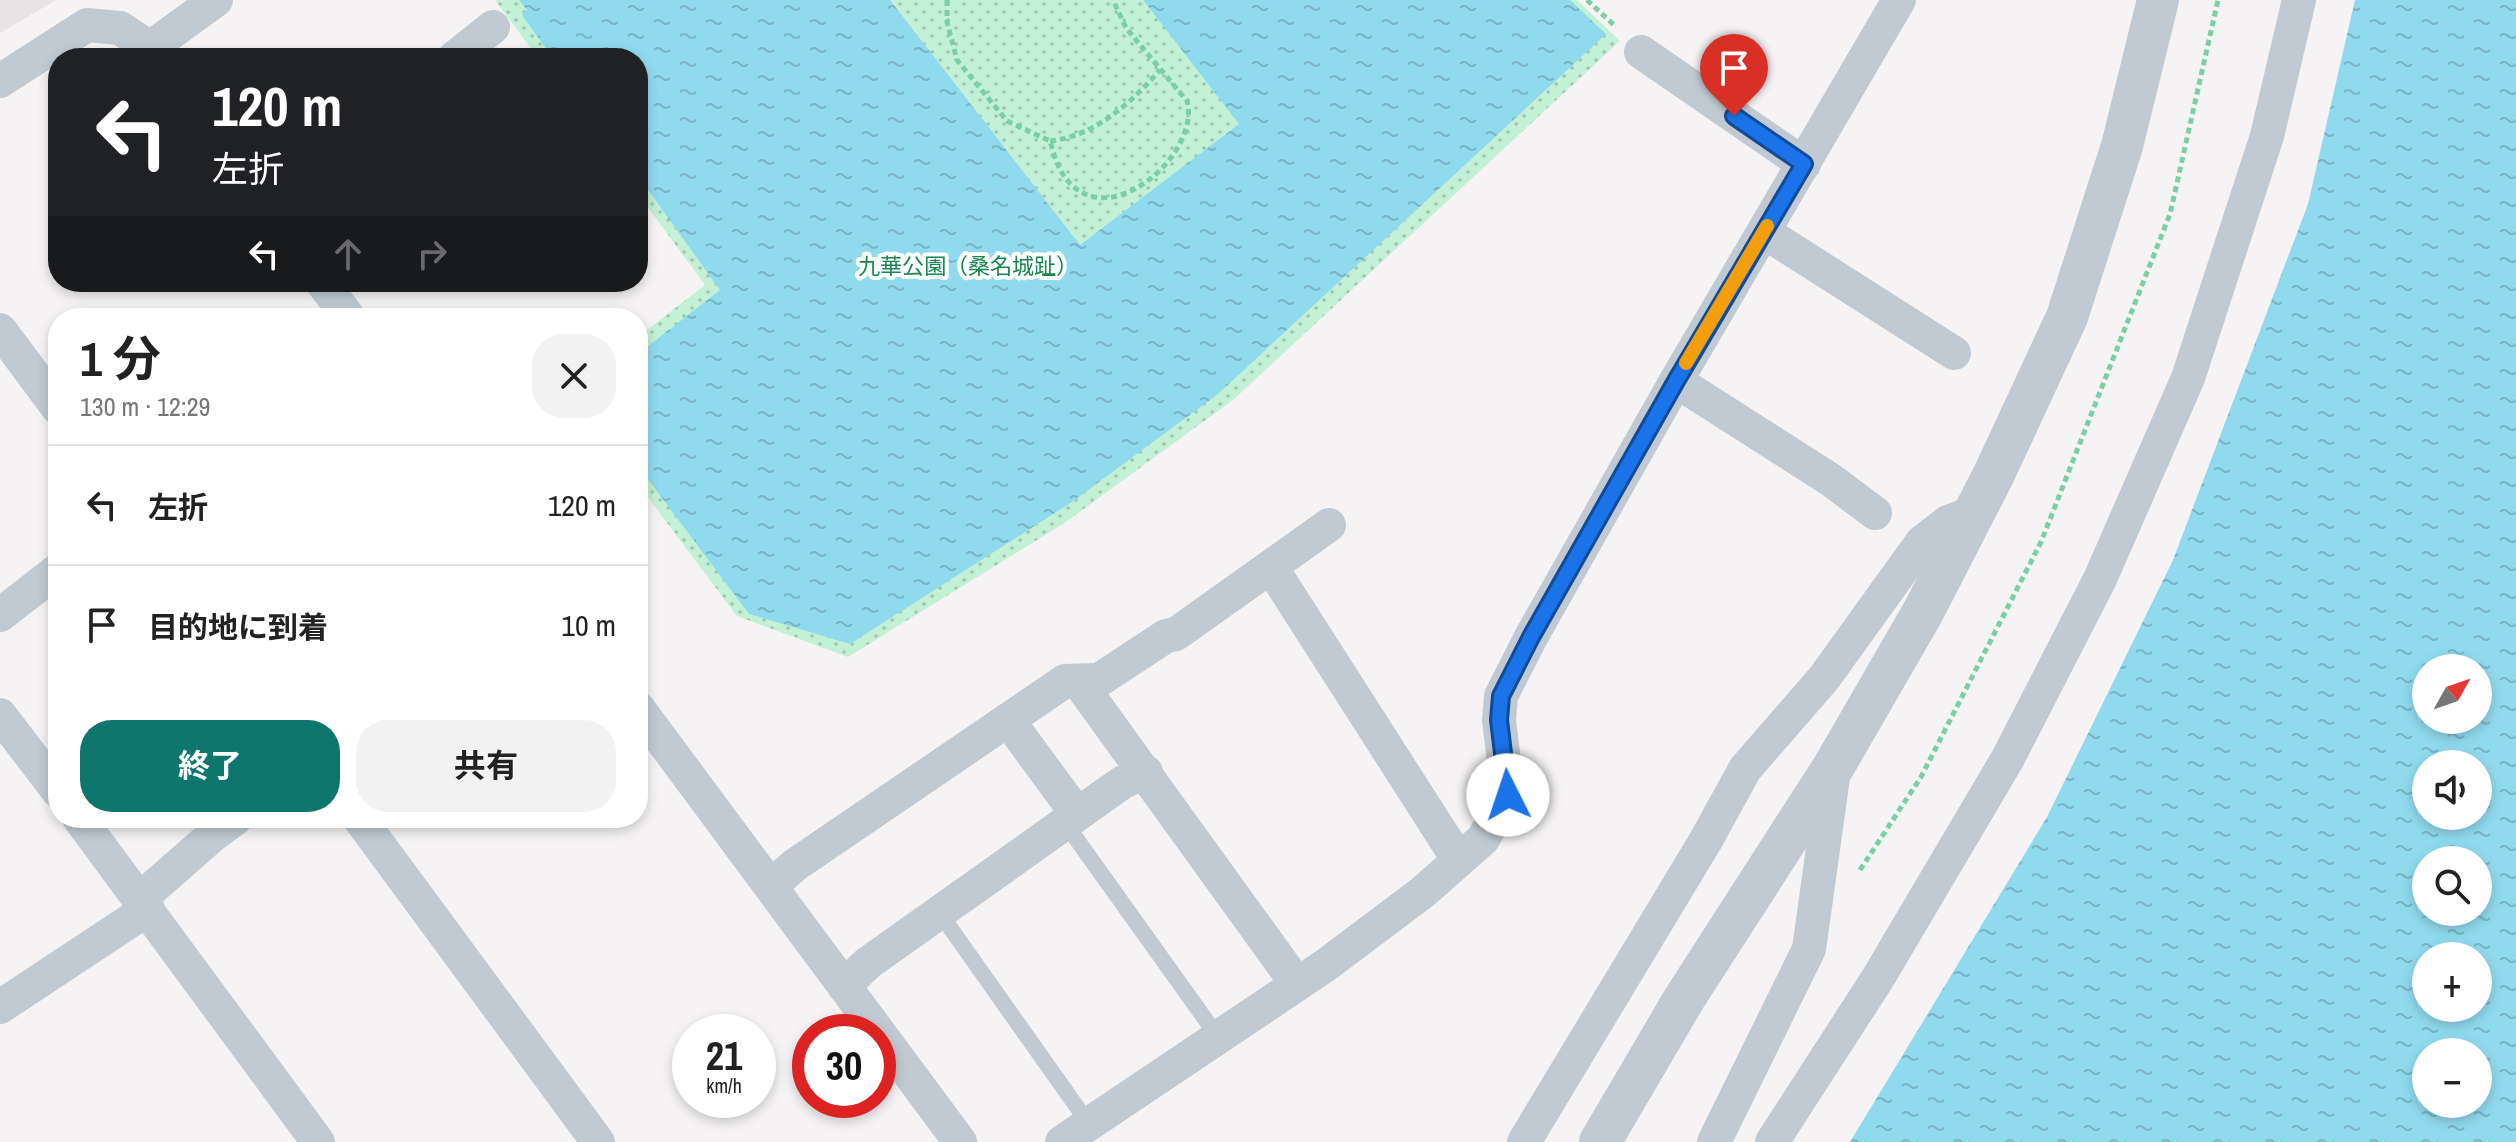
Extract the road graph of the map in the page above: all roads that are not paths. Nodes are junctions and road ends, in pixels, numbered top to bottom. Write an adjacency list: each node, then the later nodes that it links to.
1 (216, 0): 8 (street)
2 (1899, 0): 13 (street)
3 (2158, 0): 19 (street)
4 (2299, 0): 51 (street)
5 (493, 27): 9 (street)
6 (51, 48): 7 (street)
7 (147, 48)
8 (160, 48)
9 (467, 48)
10 (48, 50): 12 (street)
11 (1641, 52): 13 (street)
12 (0, 81)
13 (1804, 164): 14 (street)
14 (1764, 232): 16 (street); 17 (street)
15 (0, 330): 18 (street)
16 (1954, 353)
17 (1676, 381): 20 (street); 36 (street)
18 (48, 395)
19 (1975, 512): 29 (street); 48 (street)
20 (1875, 513)
21 (1329, 525): 22 (street)
22 (1271, 567): 25 (street); 36 (street)
23 (48, 578): 24 (street)
24 (0, 615)
25 (1078, 681): 27 (street); 30 (street)
26 (0, 715): 31 (street)
27 (1008, 720): 32 (street); 37 (street)
28 (648, 721): 37 (street)
29 (1834, 766): 49 (street); 50 (street)
30 (1146, 772): 32 (street); 40 (street)
31 (48, 778)
32 (1071, 819): 39 (street); 43 (lane)
33 (87, 828): 38 (street)
34 (222, 828): 38 (street)
35 (366, 828): 46 (street)
36 (1458, 859): 40 (street)
37 (771, 886): 41 (street)
38 (144, 904): 42 (street); 45 (street)
39 (939, 912): 41 (street); 44 (lane)
40 (1297, 984): 43 (street)
41 (844, 986): 47 (street)
42 (0, 1007)
43 (1218, 1037): 44 (street)
44 (1075, 1133)
45 (318, 1142)
46 (598, 1142)
47 (960, 1142)
48 (1524, 1142)
49 (1600, 1142)
50 (1714, 1142)
51 (1772, 1142)

